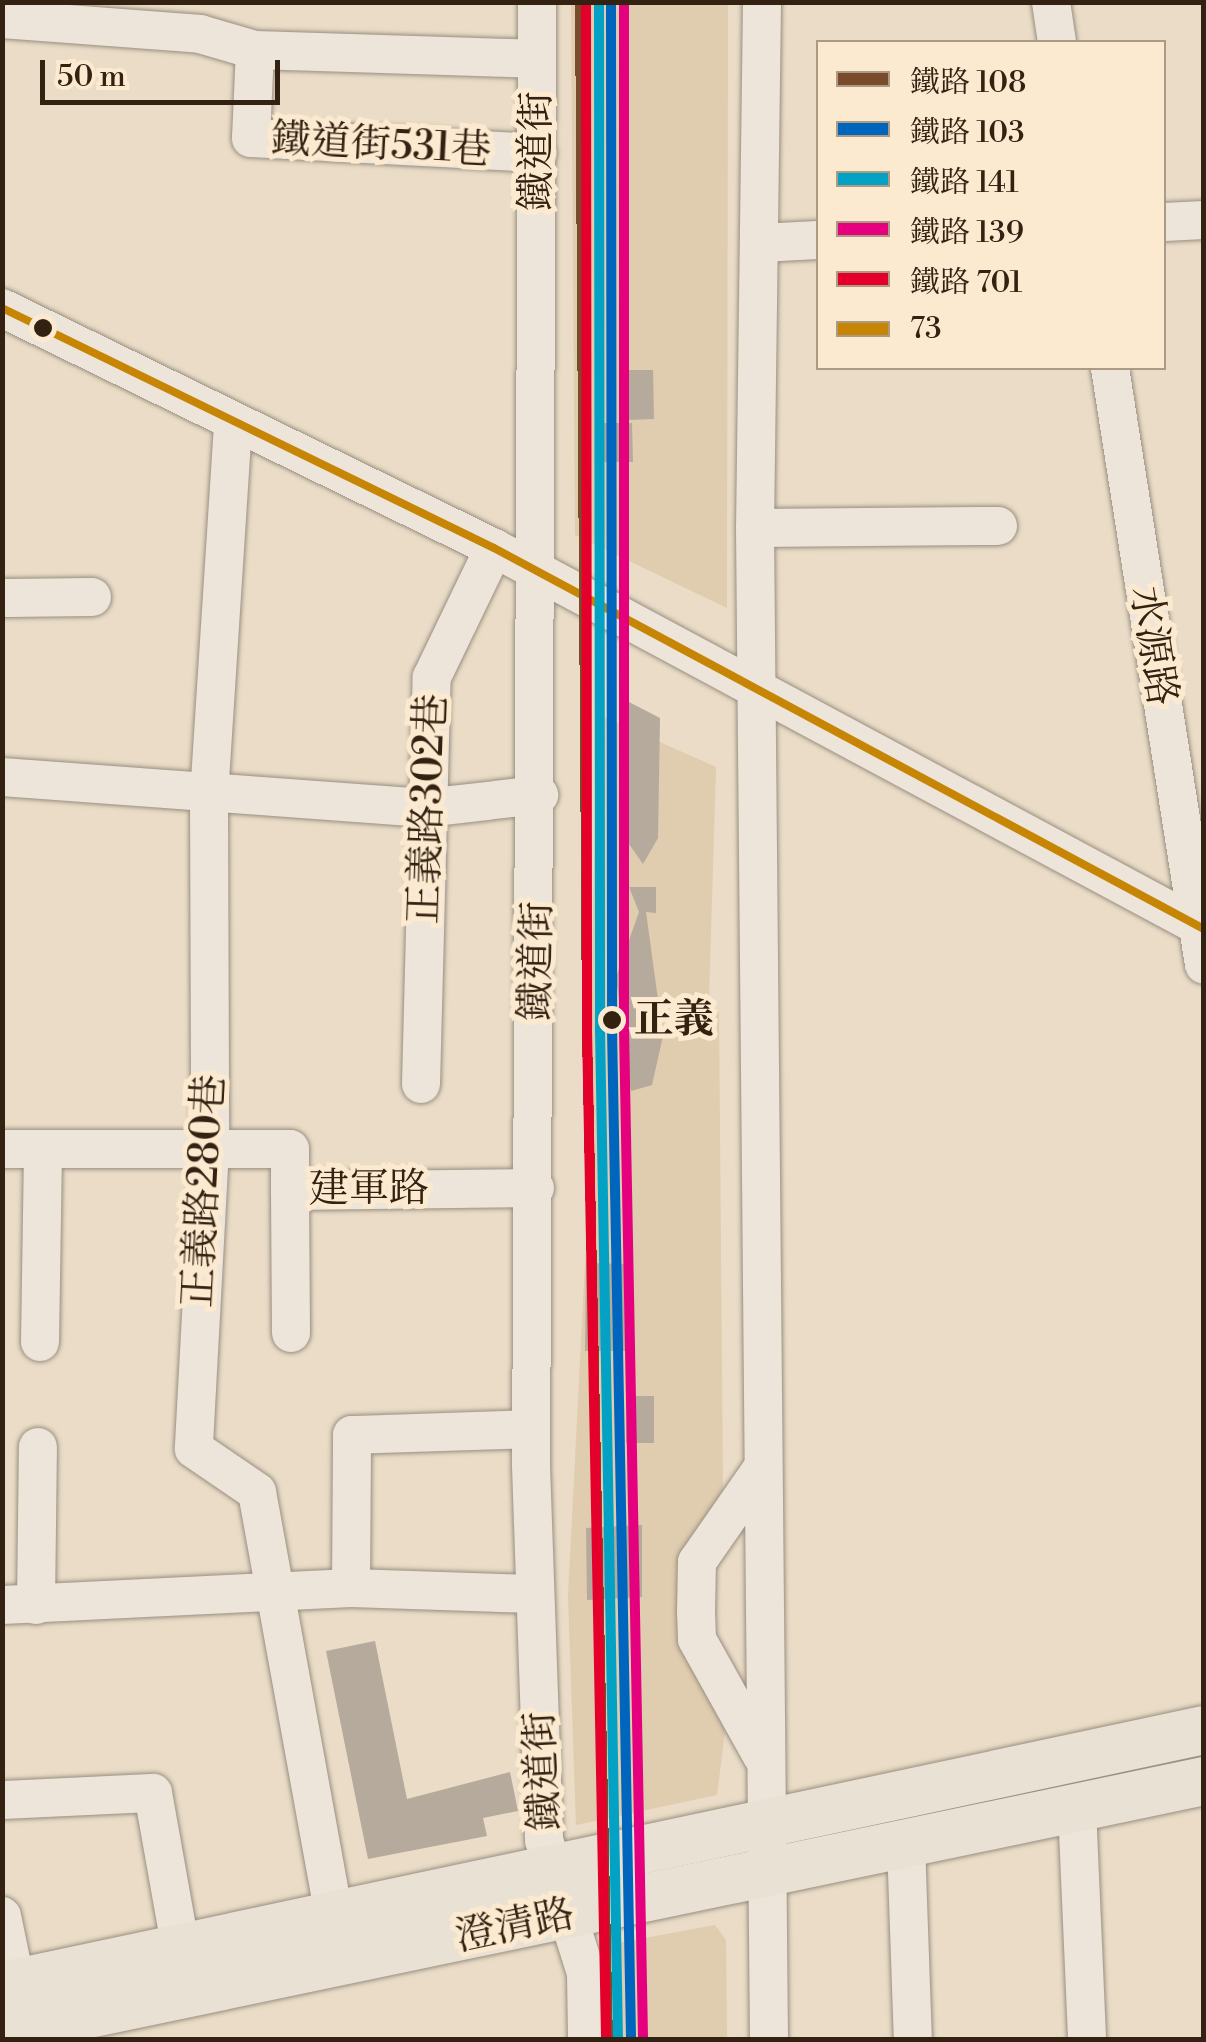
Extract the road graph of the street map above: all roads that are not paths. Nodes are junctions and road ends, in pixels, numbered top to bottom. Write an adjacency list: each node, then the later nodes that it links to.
1 (537, 2): 8 (street, 鐵道街)
2 (762, 2): 13 (street)
3 (1050, 2): 6 (street)
4 (202, 18): 5 (street); 7 (street)
5 (2, 19)
6 (1057, 40)
7 (254, 50): 8 (street); 9 (street, 鐵道街531巷)
8 (538, 59): 9 (street, 鐵道街)
9 (538, 153): 20 (street, 鐵道街)
10 (1204, 220): 11 (street)
11 (1166, 222)
12 (816, 240): 13 (street)
13 (760, 243): 18 (street)
14 (2, 308): 16 (street)
15 (1110, 370): 28 (street, 水源路)
16 (233, 426): 19 (street); 26 (street, 正義路280巷)
17 (998, 526): 18 (street)
18 (755, 528): 23 (street)
19 (494, 548): 20 (street); 27 (street, 正義路302巷)
20 (536, 574): 23 (street); 25 (street, 鐵道街)
21 (92, 597): 22 (street)
22 (2, 598)
23 (758, 696): 28 (street); 40 (street)
24 (2, 777): 26 (street)
25 (539, 795): 27 (street); 34 (street, 鐵道街)
26 (208, 797): 27 (street); 33 (street, 正義路280巷)
27 (424, 808): 30 (street, 正義路302巷)
28 (1200, 927): 29 (street, 水源路)
29 (1204, 965)
30 (421, 1084)
31 (2, 1149): 32 (street, 建軍路)
32 (43, 1149): 33 (street, 建軍路); 37 (street)
33 (210, 1149): 35 (street, 建軍路); 43 (street, 正義路280巷)
34 (535, 1188): 35 (street, 建軍路); 38 (street, 鐵道街)
35 (290, 1190): 36 (street)
36 (291, 1333)
37 (40, 1342)
38 (531, 1429): 41 (street); 42 (street, 鐵道街)
39 (38, 1447): 44 (street)
40 (763, 1467): 46 (street); 46 (street)
41 (351, 1588): 42 (street); 43 (street)
42 (535, 1594): 52 (street, 鐵道街)
43 (270, 1595): 44 (street); 54 (street, 正義路280巷)
44 (19, 1605)
45 (1204, 1730): 51 (main road, 澄清路)
46 (764, 1760): 51 (street)
47 (1204, 1781): 49 (main road, 澄清路)
48 (2, 1800): 55 (street)
49 (1077, 1808): 50 (main road, 澄清路); 62 (street)
50 (906, 1843): 51 (main road, 澄清路); 61 (street)
51 (767, 1850): 52 (main road, 澄清路); 60 (street)
52 (561, 1895): 54 (main road, 澄清路); 56 (main road, 澄清路); 57 (main road, 澄清路); 59 (street, 鐵道街)
53 (2, 1916): 56 (street)
54 (334, 1917): 55 (main road, 澄清路)
55 (181, 1950): 56 (main road, 澄清路)
56 (7, 1986)
57 (75, 2028): 58 (main road, 澄清路)
58 (2, 2032)
59 (587, 2040)
60 (768, 2040)
61 (913, 2040)
62 (1088, 2040)

